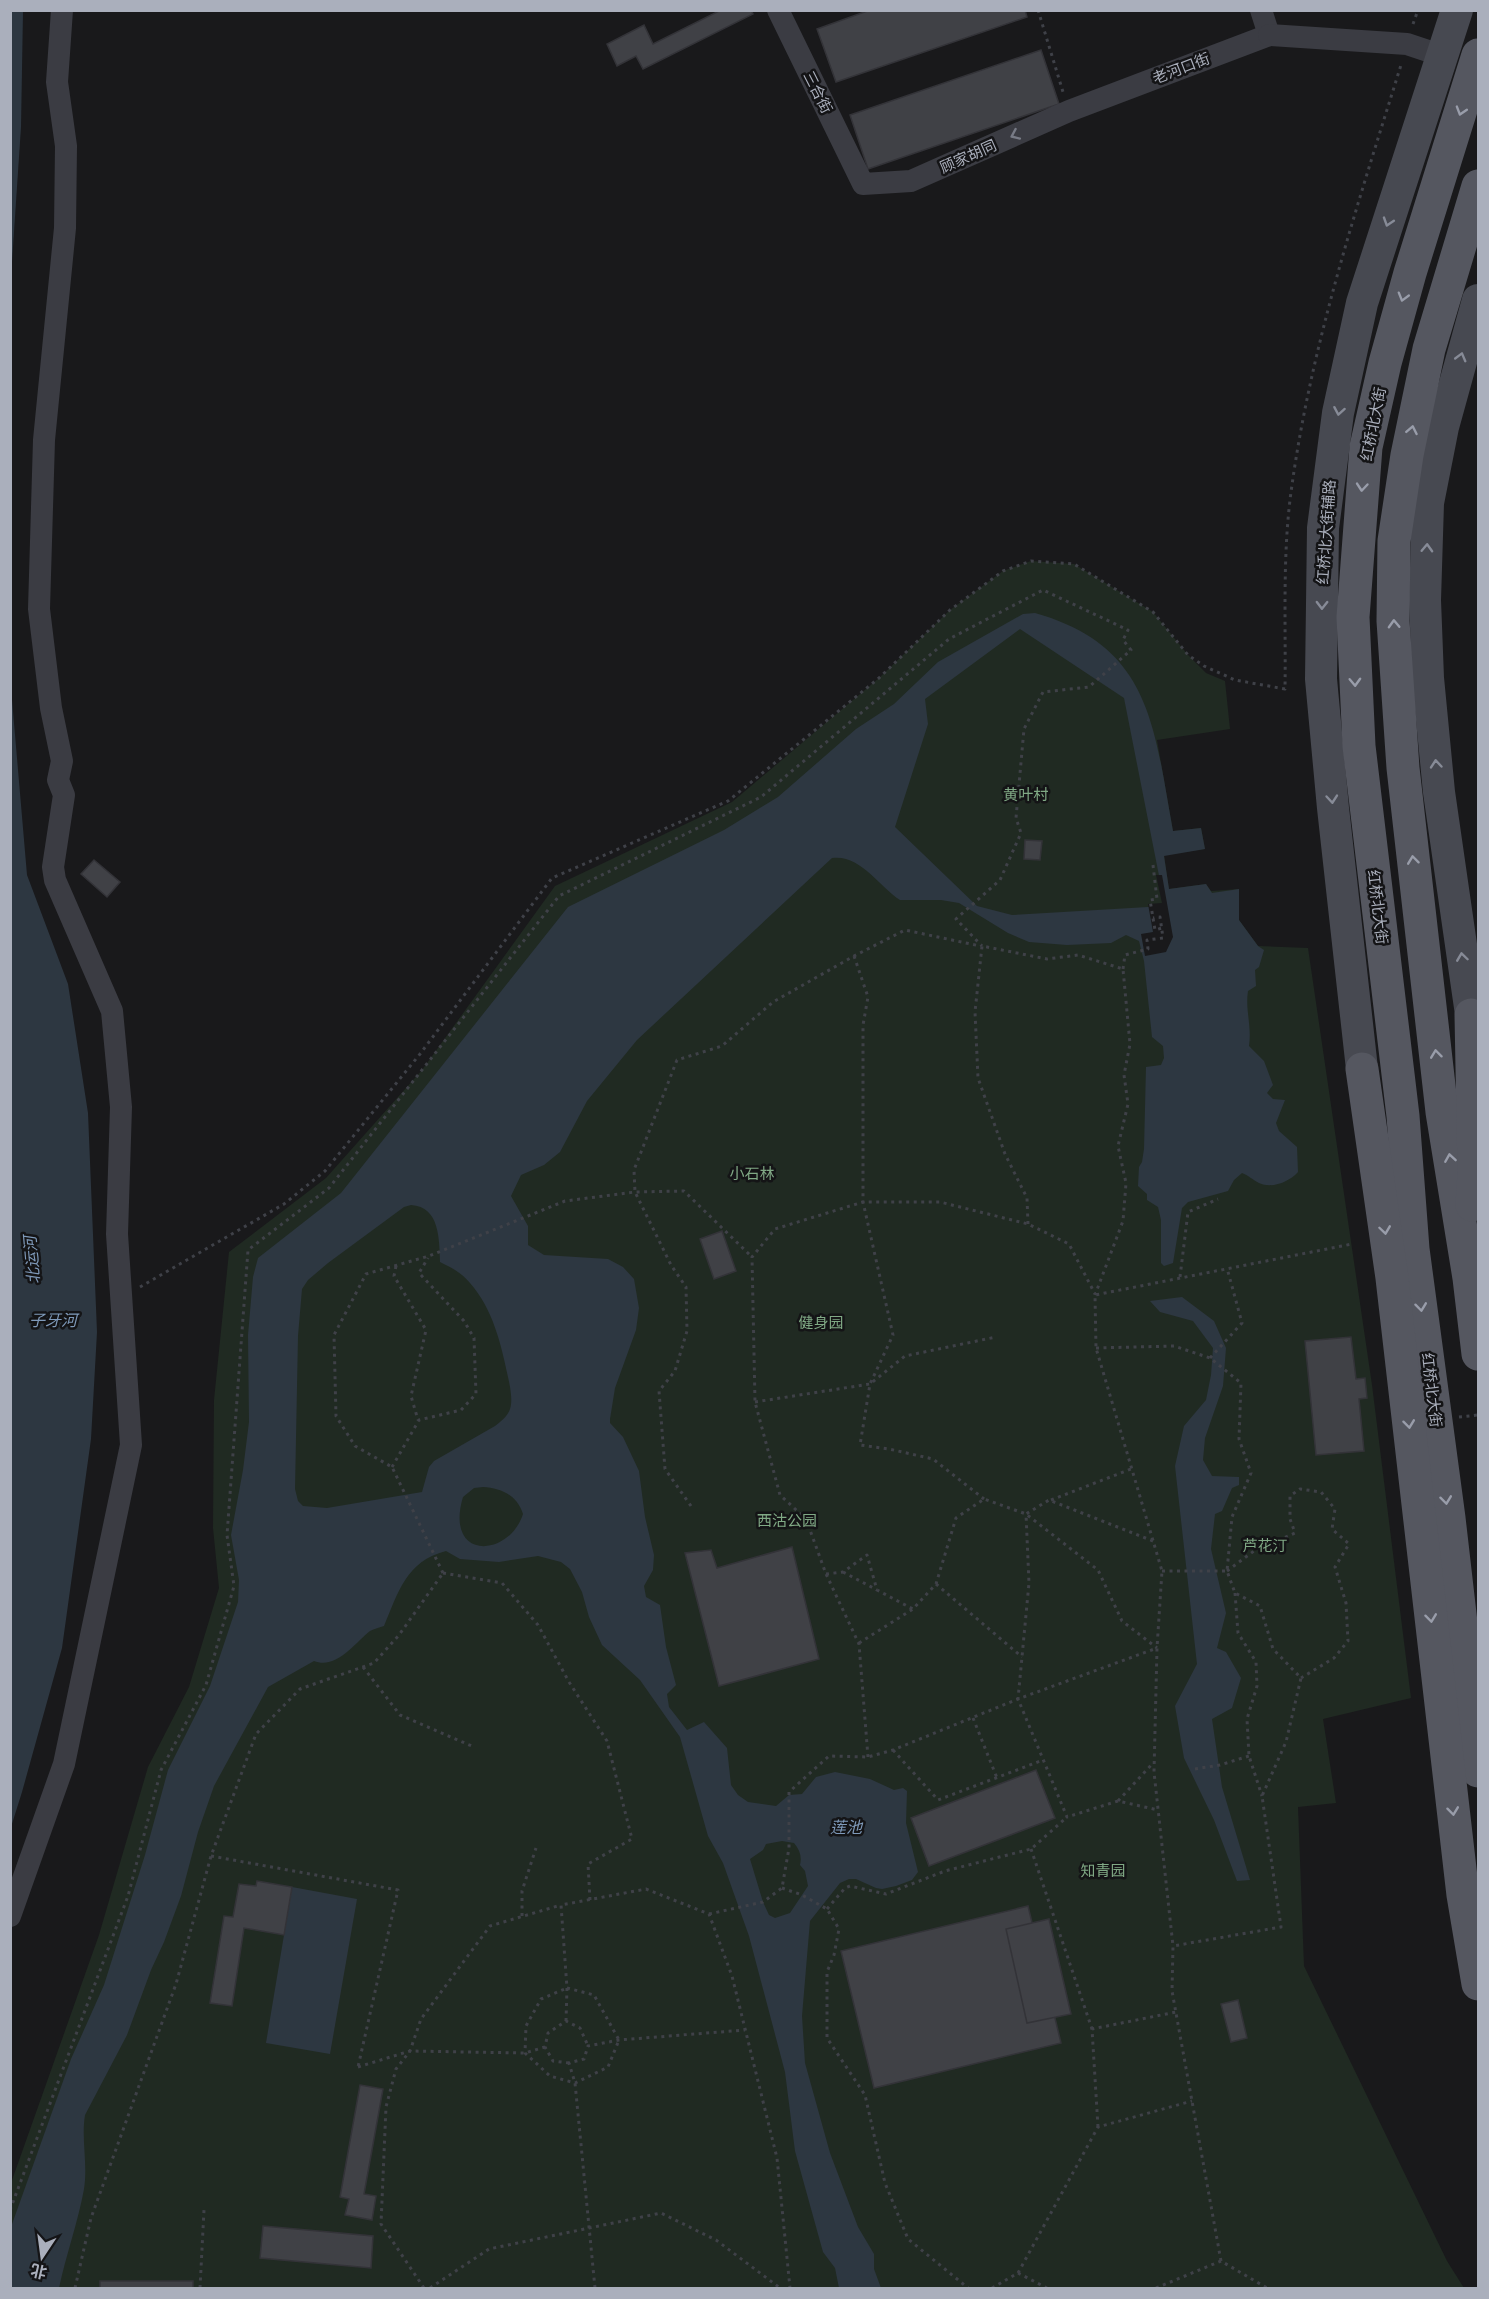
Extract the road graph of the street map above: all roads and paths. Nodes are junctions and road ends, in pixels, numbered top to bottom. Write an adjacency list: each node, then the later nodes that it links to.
1 (62, 10): 37 (street)
2 (778, 10): 11 (street, 三合街)
3 (1038, 10): 9 (path)
4 (1262, 10): 6 (street)
5 (1457, 10): 8 (main road, 红桥北大街辅路)
6 (1269, 35): 8 (street); 9 (street, 老河口街)
7 (1479, 55): 29 (main road, 红桥北大街, one-way to 29)
8 (1443, 56): 10 (main road, 红桥北大街辅路)
9 (1069, 111): 11 (street, 顾家胡同, one-way to 11)
10 (1407, 167): 12 (main road); 23 (main road, 红桥北大街辅路, one-way to 23)
11 (861, 179)
12 (1479, 187): 35 (main road, one-way to 12)
13 (1479, 300): 21 (main road, one-way to 13)
14 (1285, 689): 37 (path)
15 (1152, 865): 16 (path)
16 (1153, 918): 17 (path); 17 (path)
17 (1162, 928): 20 (path)
18 (982, 946): 19 (path); 20 (path); 27 (path); 107 (path)
19 (854, 956): 24 (path); 26 (path)
20 (1123, 969): 36 (path)
21 (1471, 1015): 22 (main road); 35 (main road)
22 (1479, 1060)
23 (1362, 1069): 29 (main road); 92 (main road, one-way to 92)
24 (635, 1192): 30 (path); 31 (path); 49 (path)
25 (1218, 1199): 34 (path)
26 (863, 1202): 27 (path); 31 (path); 42 (path)
27 (1028, 1224): 36 (path)
28 (1352, 1244): 33 (path)
29 (1413, 1249): 75 (main road, 红桥北大街, one-way to 75)
30 (429, 1256): 32 (path); 44 (path)
31 (752, 1257): 43 (path)
32 (396, 1266): 44 (path); 45 (path)
33 (1227, 1268): 34 (path); 41 (path)
34 (1180, 1277): 36 (path)
35 (1469, 1278): 40 (main road)
36 (1095, 1295): 39 (path)
37 (120, 1298): 89 (street)
38 (996, 1337): 42 (path)
39 (1096, 1348): 41 (path); 46 (path)
40 (1478, 1352)
41 (1210, 1358): 53 (path)
42 (870, 1384): 43 (path); 47 (path)
43 (755, 1402): 56 (path)
44 (419, 1420): 45 (path)
45 (392, 1467): 55 (path)
46 (1131, 1469): 48 (path); 51 (path)
47 (984, 1499): 50 (path); 57 (path)
48 (1049, 1500): 50 (path); 51 (path)
49 (691, 1506)
50 (1026, 1514): 62 (path); 63 (path)
51 (1153, 1541): 52 (path)
52 (1162, 1571): 53 (path); 62 (path)
53 (1227, 1571): 59 (path); 65 (path)
54 (843, 1572): 56 (path); 58 (path); 58 (path)
55 (443, 1573): 64 (path); 85 (path)
56 (826, 1574): 61 (path)
57 (936, 1584): 60 (path); 63 (path)
58 (878, 1590): 60 (path)
59 (1235, 1593): 65 (path); 70 (path)
60 (913, 1609): 61 (path)
61 (859, 1644): 71 (path)
62 (1156, 1648): 66 (path); 73 (path)
63 (1022, 1657): 66 (path)
64 (363, 1667): 68 (path); 83 (path)
65 (1301, 1678): 77 (path)
66 (1018, 1699): 67 (path); 72 (path)
67 (972, 1718): 69 (path); 76 (path)
68 (474, 1747)
69 (893, 1750): 71 (path); 76 (path)
70 (1249, 1756): 74 (path); 77 (path)
71 (868, 1757): 84 (path)
72 (1043, 1760): 76 (path); 80 (path)
73 (1154, 1761): 78 (path); 79 (path)
74 (1195, 1769)
75 (1479, 1771)
76 (997, 1778)
77 (1262, 1796): 91 (path)
78 (1118, 1801): 79 (path); 80 (path)
79 (1158, 1810): 91 (path)
80 (1067, 1817): 82 (path)
81 (536, 1848): 90 (path)
82 (1031, 1849): 87 (path); 96 (path)
83 (211, 1856): 101 (path); 112 (path)
84 (782, 1888): 87 (path); 88 (path)
85 (590, 1900): 86 (path); 88 (path)
86 (561, 1905): 90 (path); 93 (path)
87 (827, 1909): 119 (path)
88 (709, 1914): 97 (path)
89 (10, 1916)
90 (522, 1916): 101 (path)
91 (1173, 1946): 94 (path)
92 (1479, 1984)
93 (567, 1988): 95 (path); 98 (path); 102 (path)
94 (1176, 2012): 96 (path); 105 (path)
95 (566, 2021): 99 (path); 100 (path)
96 (1092, 2029): 106 (path)
97 (746, 2030): 98 (path); 118 (path)
98 (619, 2040): 99 (path); 104 (path)
99 (588, 2046): 103 (path)
100 (544, 2047): 102 (path); 103 (path)
101 (410, 2051): 102 (path); 114 (path)
102 (525, 2053): 104 (path)
103 (569, 2063): 104 (path)
104 (575, 2083): 109 (path)
105 (1192, 2101): 106 (path); 110 (path)
106 (1098, 2127): 111 (path)
107 (10, 2210)
108 (204, 2210): 113 (path)
109 (589, 2229): 115 (path); 116 (path); 117 (path)
110 (1221, 2261): 122 (path); 123 (path)
111 (1018, 2273): 120 (path); 121 (path)
112 (75, 2289)
113 (200, 2289)
114 (424, 2289)
115 (430, 2289)
116 (595, 2289)
117 (780, 2289)
118 (790, 2289)
119 (968, 2289)
120 (992, 2289)
121 (1047, 2289)
122 (1156, 2289)
123 (1267, 2289)

